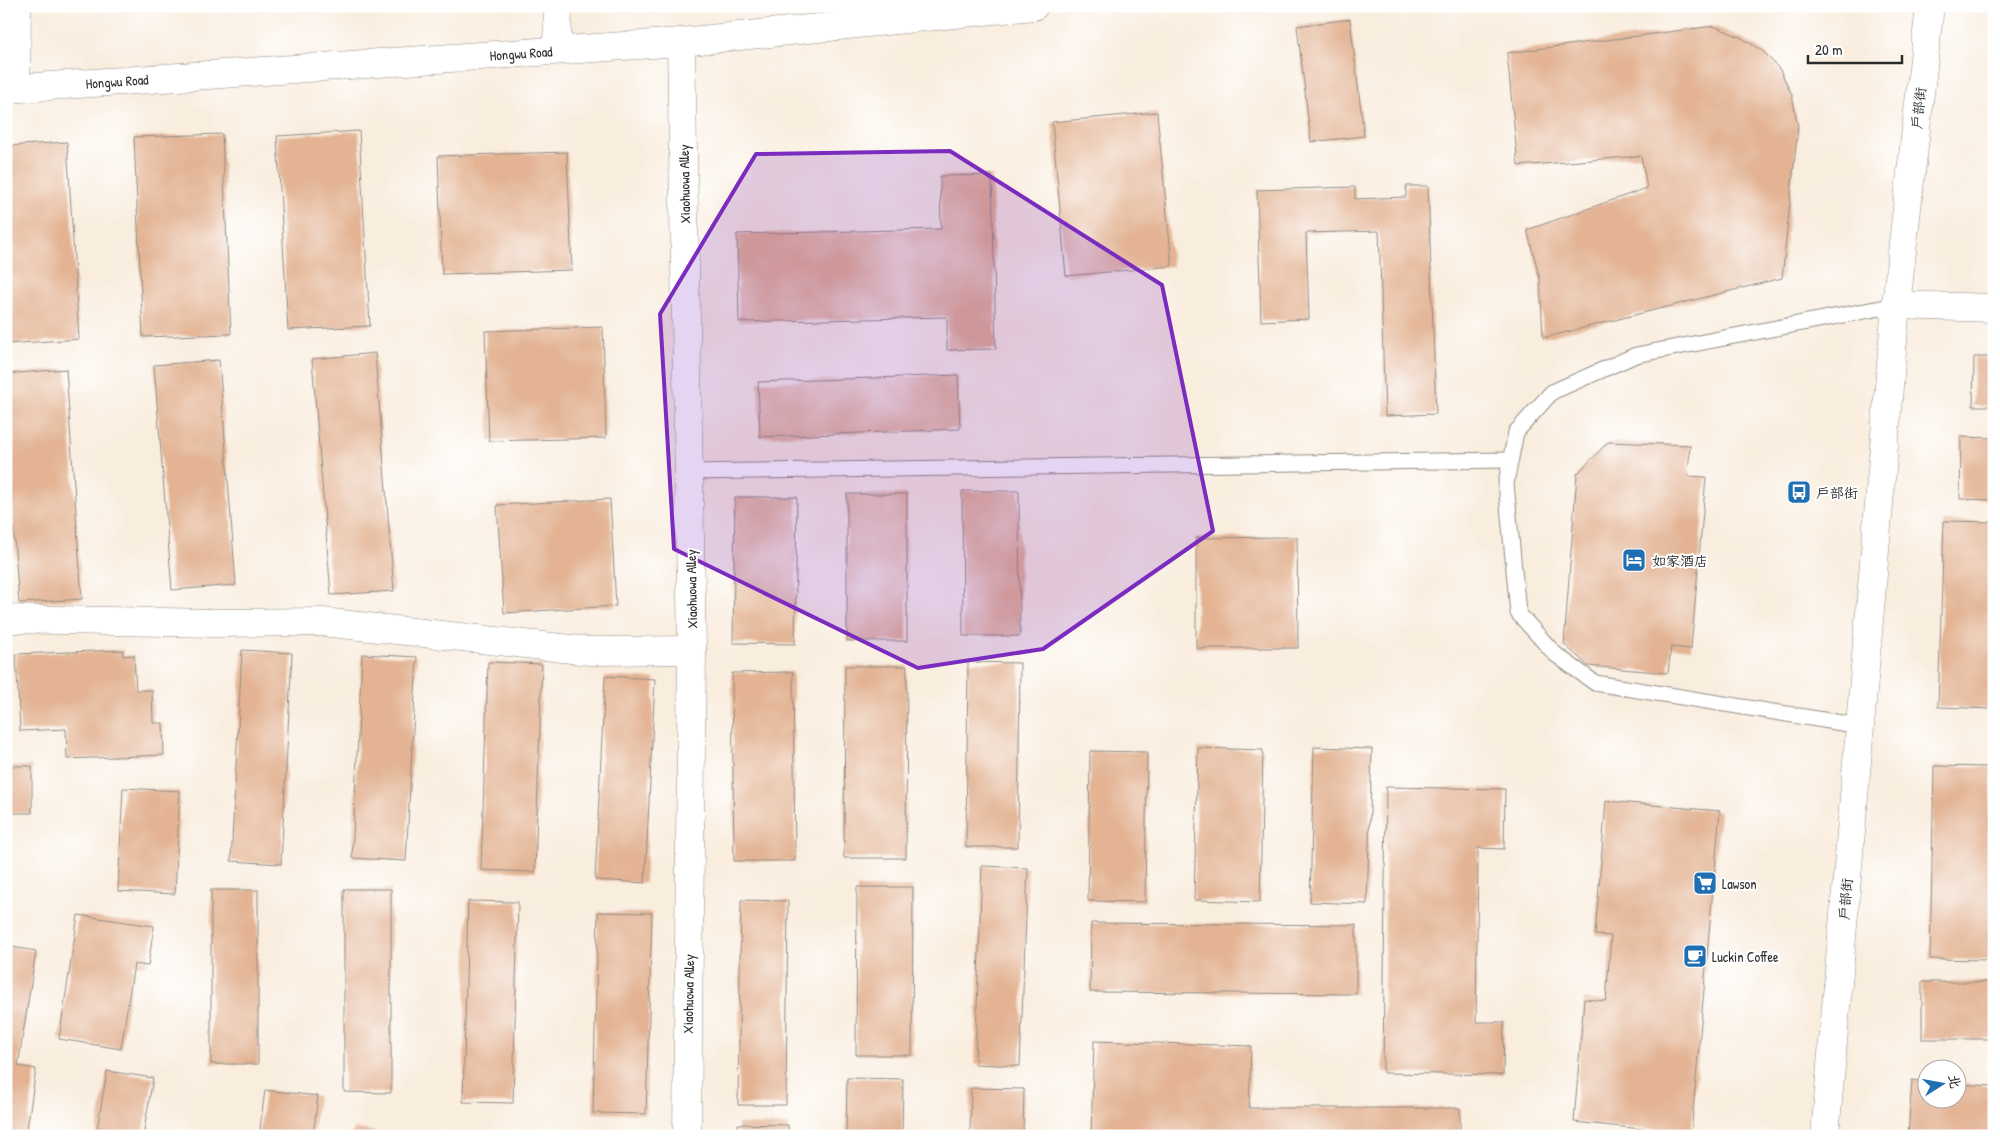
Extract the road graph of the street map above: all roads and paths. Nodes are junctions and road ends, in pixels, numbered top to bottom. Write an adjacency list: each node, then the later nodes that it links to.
1 (17, 6): 7 (main road)
2 (558, 6): 6 (main road)
3 (1034, 6): 5 (main road, Hongwu Road)
4 (1930, 6): 8 (main road, 户部街)
5 (682, 42): 6 (main road, Hongwu Road); 11 (main road, Xiaohuowa Alley)
6 (557, 50): 7 (main road, Hongwu Road)
7 (11, 88)
8 (1896, 305): 9 (main road); 10 (lane); 14 (main road, 户部街)
9 (1994, 308)
10 (1510, 460): 11 (lane); 14 (lane)
11 (689, 472): 13 (main road, Xiaohuowa Alley)
12 (6, 619): 13 (main road)
13 (692, 650): 15 (main road, Xiaohuowa Alley)
14 (1860, 726): 16 (main road, 户部街)
15 (687, 1136)
16 (1825, 1136)

